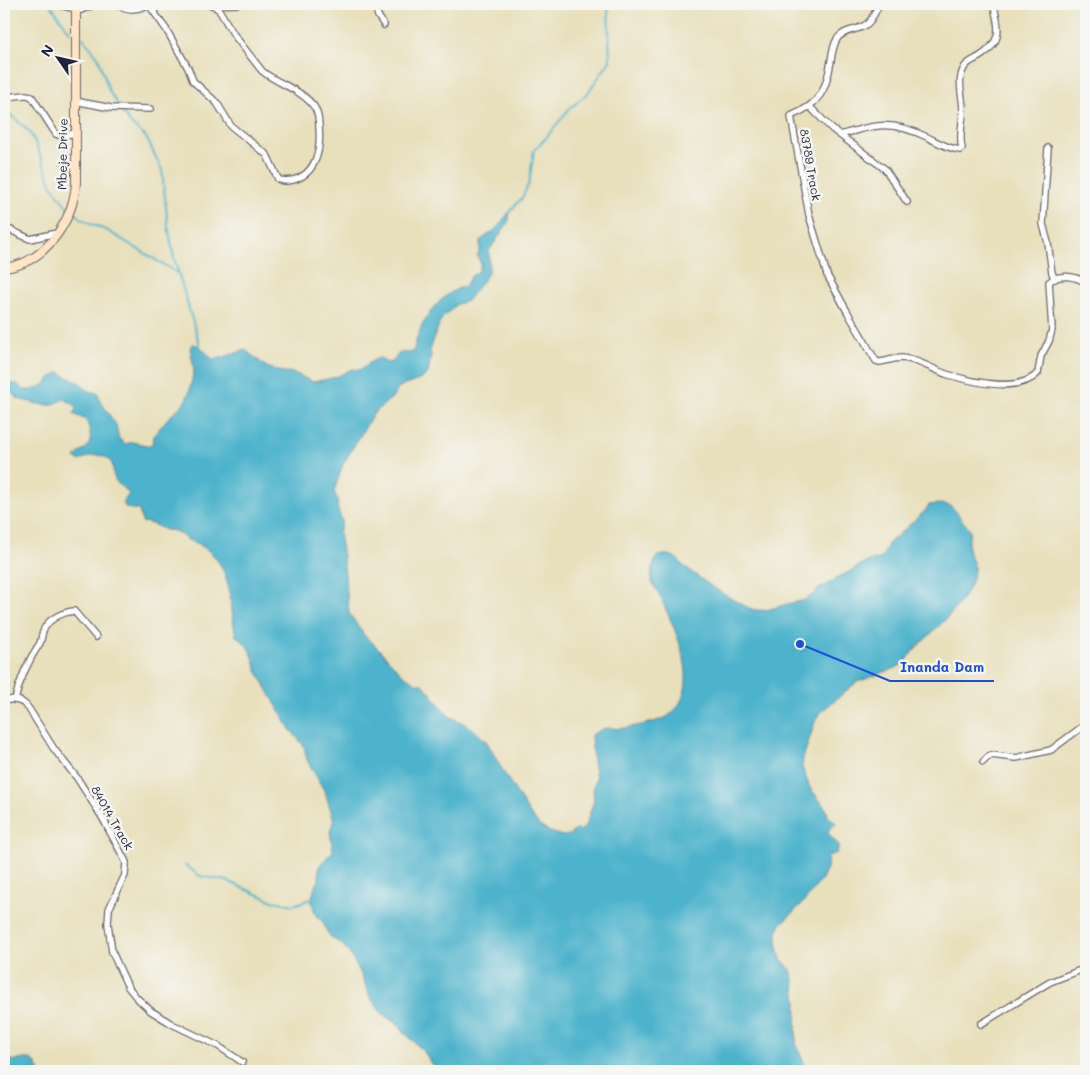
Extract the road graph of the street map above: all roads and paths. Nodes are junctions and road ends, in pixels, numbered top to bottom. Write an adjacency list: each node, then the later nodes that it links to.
1 (8, 4): 11 (street)
2 (55, 4): 12 (street)
3 (95, 4): 12 (street)
4 (116, 4): 5 (street)
5 (150, 4): 6 (street)
6 (209, 4): 7 (street)
7 (237, 4)
8 (375, 4): 13 (street)
9 (879, 4): 16 (street, 83789 Track)
10 (993, 4): 19 (street)
11 (4, 6)
12 (76, 7): 15 (street, Mbeje Drive)
13 (384, 24)
14 (8, 96): 18 (street)
15 (75, 101): 17 (street); 18 (street, Mbeje Drive)
16 (810, 106): 19 (street); 25 (street, 83789 Track)
17 (150, 109)
18 (75, 133): 23 (street, Mbeje Drive)
19 (840, 135): 21 (street)
20 (1048, 148): 25 (street)
21 (907, 202)
22 (4, 228): 23 (street)
23 (57, 233): 24 (street, Mbeje Drive)
24 (4, 268)
25 (1054, 279): 26 (street)
26 (1086, 283)
27 (96, 637): 29 (street)
28 (4, 700): 29 (street)
29 (14, 700): 34 (street, 84014 Track)
30 (1086, 724): 31 (street)
31 (983, 762)
32 (1086, 968): 33 (street)
33 (981, 1024)
34 (242, 1062)

